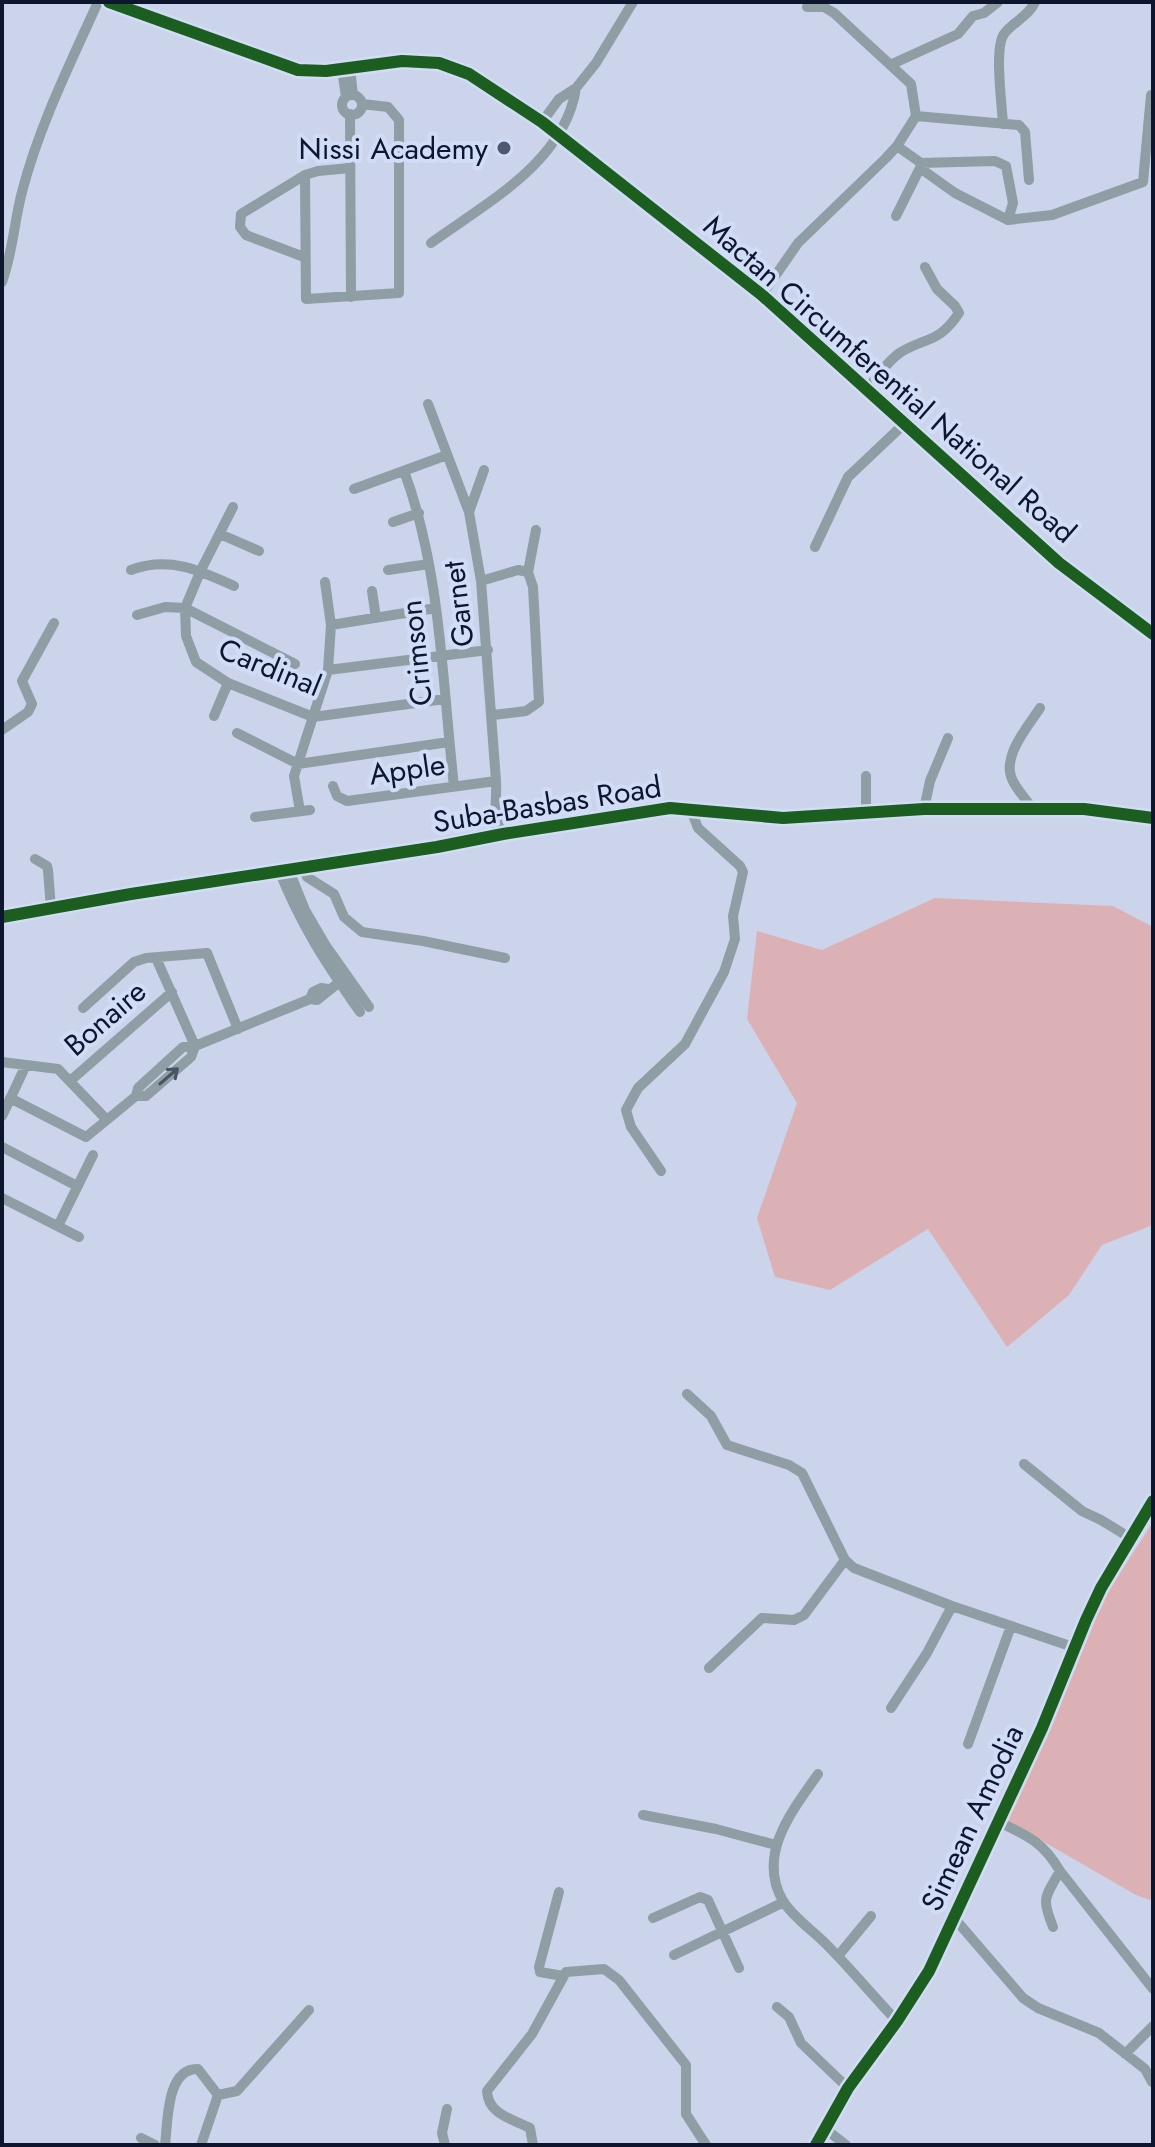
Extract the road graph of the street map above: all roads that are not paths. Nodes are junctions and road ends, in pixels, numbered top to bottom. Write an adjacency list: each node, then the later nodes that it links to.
1 (98, 2): 28 (street)
2 (633, 2): 9 (street)
3 (998, 2): 7 (street)
4 (1035, 2): 16 (street)
5 (115, 3): 8 (main road, Mactan Circumferential National Road)
6 (807, 7): 7 (street)
7 (890, 65): 14 (street)
8 (346, 69): 11 (street); 15 (main road, Mactan Circumferential National Road)
9 (576, 88): 15 (street); 17 (street)
10 (1151, 95): 24 (street)
11 (350, 96): 12 (street); 13 (street)
12 (362, 104): 13 (street); 30 (street)
13 (350, 114): 20 (street)
14 (916, 116): 16 (street); 18 (street)
15 (542, 122): 17 (main road, Mactan Circumferential National Road)
16 (1003, 124): 22 (street)
17 (558, 134): 25 (street); 29 (main road, Mactan Circumferential National Road)
18 (897, 146): 19 (street); 29 (street)
19 (920, 166): 23 (street); 24 (street); 24 (street)
20 (350, 168): 21 (street); 30 (street)
21 (305, 175): 26 (street); 26 (street)
22 (1029, 180)
23 (896, 216)
24 (1008, 220)
25 (431, 243)
26 (304, 257): 30 (street)
27 (925, 267): 31 (street)
28 (2, 282)
29 (762, 295): 31 (main road, Mactan Circumferential National Road)
30 (351, 297)
31 (866, 390): 33 (main road, Mactan Circumferential National Road)
32 (428, 404): 34 (street, Garnet)
33 (904, 424): 44 (street); 61 (main road, Mactan Circumferential National Road)
34 (447, 455): 36 (street); 39 (street, Garnet)
35 (484, 470): 39 (street)
36 (404, 471): 37 (street); 40 (street, Crimson)
37 (354, 489)
38 (233, 507): 43 (street)
39 (469, 512): 51 (street, Garnet)
40 (419, 513): 41 (street); 46 (street, Crimson)
41 (393, 522)
42 (536, 530): 50 (street)
43 (220, 534): 45 (street); 48 (street)
44 (815, 547)
45 (259, 551)
46 (429, 564): 49 (street); 56 (street, Crimson)
47 (131, 570): 48 (street)
48 (201, 570): 53 (street); 55 (street)
49 (388, 570)
50 (528, 572): 51 (street); 69 (street)
51 (481, 581): 62 (street, Garnet)
52 (325, 582): 60 (street)
53 (234, 586)
54 (372, 591): 58 (street)
55 (185, 608): 57 (street); 64 (street); 66 (street, Cardinal)
56 (436, 608): 58 (street); 63 (street, Crimson)
57 (137, 615)
58 (376, 618): 60 (street)
59 (54, 623): 72 (street)
60 (331, 625): 65 (street)
61 (1153, 634)
62 (488, 650): 63 (street); 69 (street, Garnet)
63 (442, 654): 65 (street); 67 (street, Crimson)
64 (295, 664)
65 (328, 670): 71 (street)
66 (228, 683): 70 (street); 71 (street, Cardinal)
67 (445, 699): 71 (street, Cardinal); 75 (street, Crimson)
68 (1040, 708): 82 (street)
69 (493, 715): 78 (street, Garnet)
70 (214, 716)
71 (313, 717): 76 (street)
72 (2, 730)
73 (237, 733): 76 (street)
74 (948, 738): 81 (street)
75 (449, 742): 76 (street); 80 (street, Crimson)
76 (298, 764): 85 (street)
77 (866, 776): 84 (street)
78 (496, 781): 80 (street, Apple); 87 (street, Garnet)
79 (333, 786): 80 (street, Apple)
80 (454, 786)
81 (924, 809): 82 (street, Suba-Basbas Road); 84 (street, Suba-Basbas Road)
82 (1033, 809): 86 (street, Suba-Basbas Road)
83 (691, 810): 84 (street, Suba-Basbas Road); 87 (street, Suba-Basbas Road); 109 (street)
84 (866, 813)
85 (255, 817)
86 (1153, 818)
87 (498, 835): 89 (street, Suba-Basbas Road)
88 (35, 859): 91 (street)
89 (302, 866): 90 (street, Suba-Basbas Road); 94 (street)
90 (284, 869): 91 (street, Suba-Basbas Road); 95 (street)
91 (51, 909): 92 (street, Suba-Basbas Road)
92 (2, 917)
93 (156, 958): 96 (street); 97 (street); 99 (street)
94 (505, 958)
95 (343, 979): 98 (street); 99 (street)
96 (172, 992): 100 (street); 103 (street, Bonaire)
97 (83, 1008)
98 (365, 1009)
99 (238, 1029): 100 (street)
100 (195, 1046): 106 (street)
101 (2, 1062): 102 (street)
102 (26, 1065): 103 (street); 104 (street)
103 (70, 1081): 106 (street)
104 (10, 1098): 105 (street); 106 (street)
105 (2, 1116)
106 (106, 1119)
107 (2, 1147): 110 (street)
108 (93, 1155): 110 (street)
109 (661, 1171)
110 (77, 1186): 112 (street)
111 (2, 1198): 112 (street)
112 (58, 1226): 113 (street)
113 (79, 1237)
114 (687, 1394): 118 (street)
115 (1024, 1464): 117 (street)
116 (1153, 1501): 117 (street, Simean Amodia)
117 (1132, 1539): 121 (street, Simean Amodia)
118 (845, 1560): 119 (street); 122 (street)
119 (952, 1606): 120 (street); 123 (street)
120 (1011, 1626): 121 (street); 124 (street)
121 (1073, 1647): 127 (street, Simean Amodia)
122 (709, 1668)
123 (891, 1708)
124 (968, 1744)
125 (818, 1774): 128 (street)
126 (643, 1815): 128 (street)
127 (999, 1822): 129 (street); 134 (street, Simean Amodia)
128 (776, 1845): 131 (street)
129 (1060, 1871): 135 (street); 141 (street)
130 (559, 1892): 140 (street)
131 (784, 1902): 136 (street); 138 (street)
132 (871, 1916): 138 (street)
133 (653, 1918): 136 (street)
134 (955, 1919): 144 (street, Simean Amodia); 146 (street)
135 (1053, 1927)
136 (724, 1933): 137 (street); 139 (street)
137 (674, 1955)
138 (838, 1956): 144 (street)
139 (739, 1968)
140 (563, 1976): 157 (street); 158 (street)
141 (1153, 1989)
142 (777, 2007): 148 (street)
143 (309, 2010): 149 (street)
144 (897, 2021): 148 (street, Simean Amodia)
145 (1153, 2026): 146 (street)
146 (1125, 2054): 147 (street)
147 (1152, 2082)
148 (848, 2088): 151 (street, Simean Amodia)
149 (218, 2095): 154 (street); 155 (street)
150 (447, 2109): 156 (street)
151 (824, 2128): 159 (street, Simean Amodia); 160 (street)
152 (141, 2138): 153 (street)
153 (155, 2145)
154 (165, 2145)
155 (201, 2145)
156 (445, 2145)
157 (533, 2145)
158 (706, 2145)
159 (816, 2145)
160 (846, 2145)

